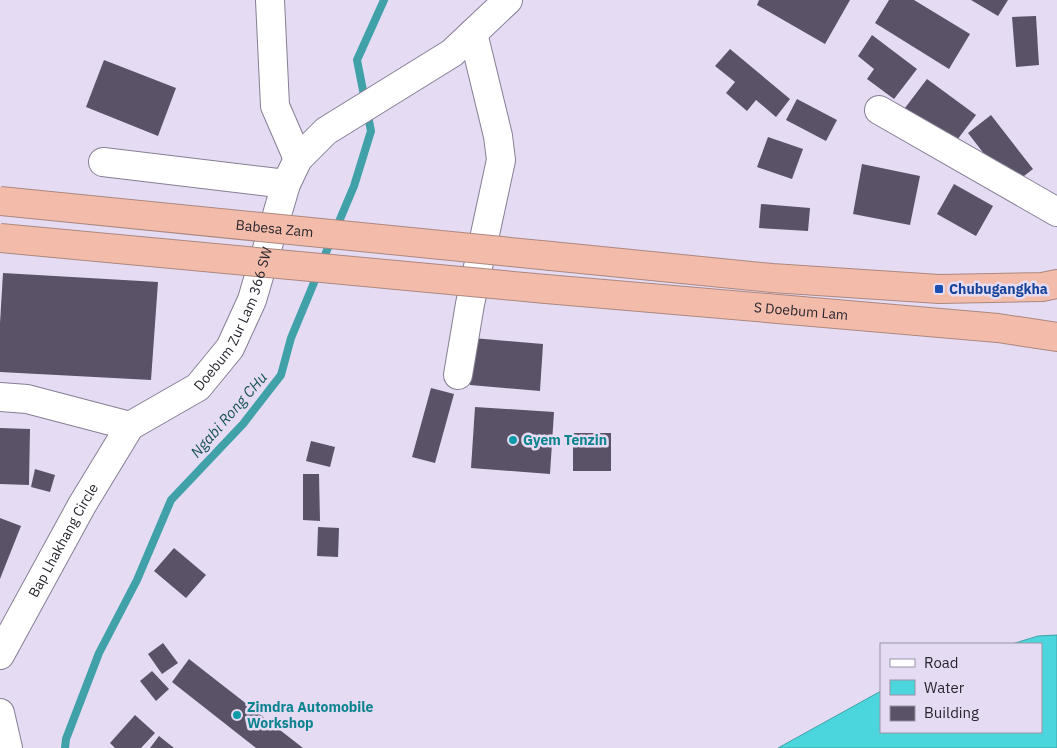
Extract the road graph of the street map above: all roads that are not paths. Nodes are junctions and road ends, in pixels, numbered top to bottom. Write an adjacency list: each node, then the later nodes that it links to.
1 (270, 0): 5 (street)
2 (508, 0): 3 (street, Doebum Zur Lam 366 SW)
3 (473, 33): 5 (street, Doebum Zur Lam 366 SW); 13 (street)
4 (879, 110): 9 (street)
5 (298, 159): 7 (street, Doebum Zur Lam 366 SW)
6 (103, 162): 7 (street)
7 (286, 184): 15 (street, Doebum Zur Lam 366 SW)
8 (0, 201): 11 (highway, Babesa Zam, bridge)
9 (1057, 212)
10 (0, 238): 12 (highway, S Doebum Lam, bridge)
11 (1057, 284)
12 (1057, 337)
13 (458, 375)
14 (0, 397): 15 (street)
15 (130, 426): 16 (street, Bap Lhakhang Circle)
16 (0, 655)
17 (0, 713): 18 (street)
18 (8, 748)

